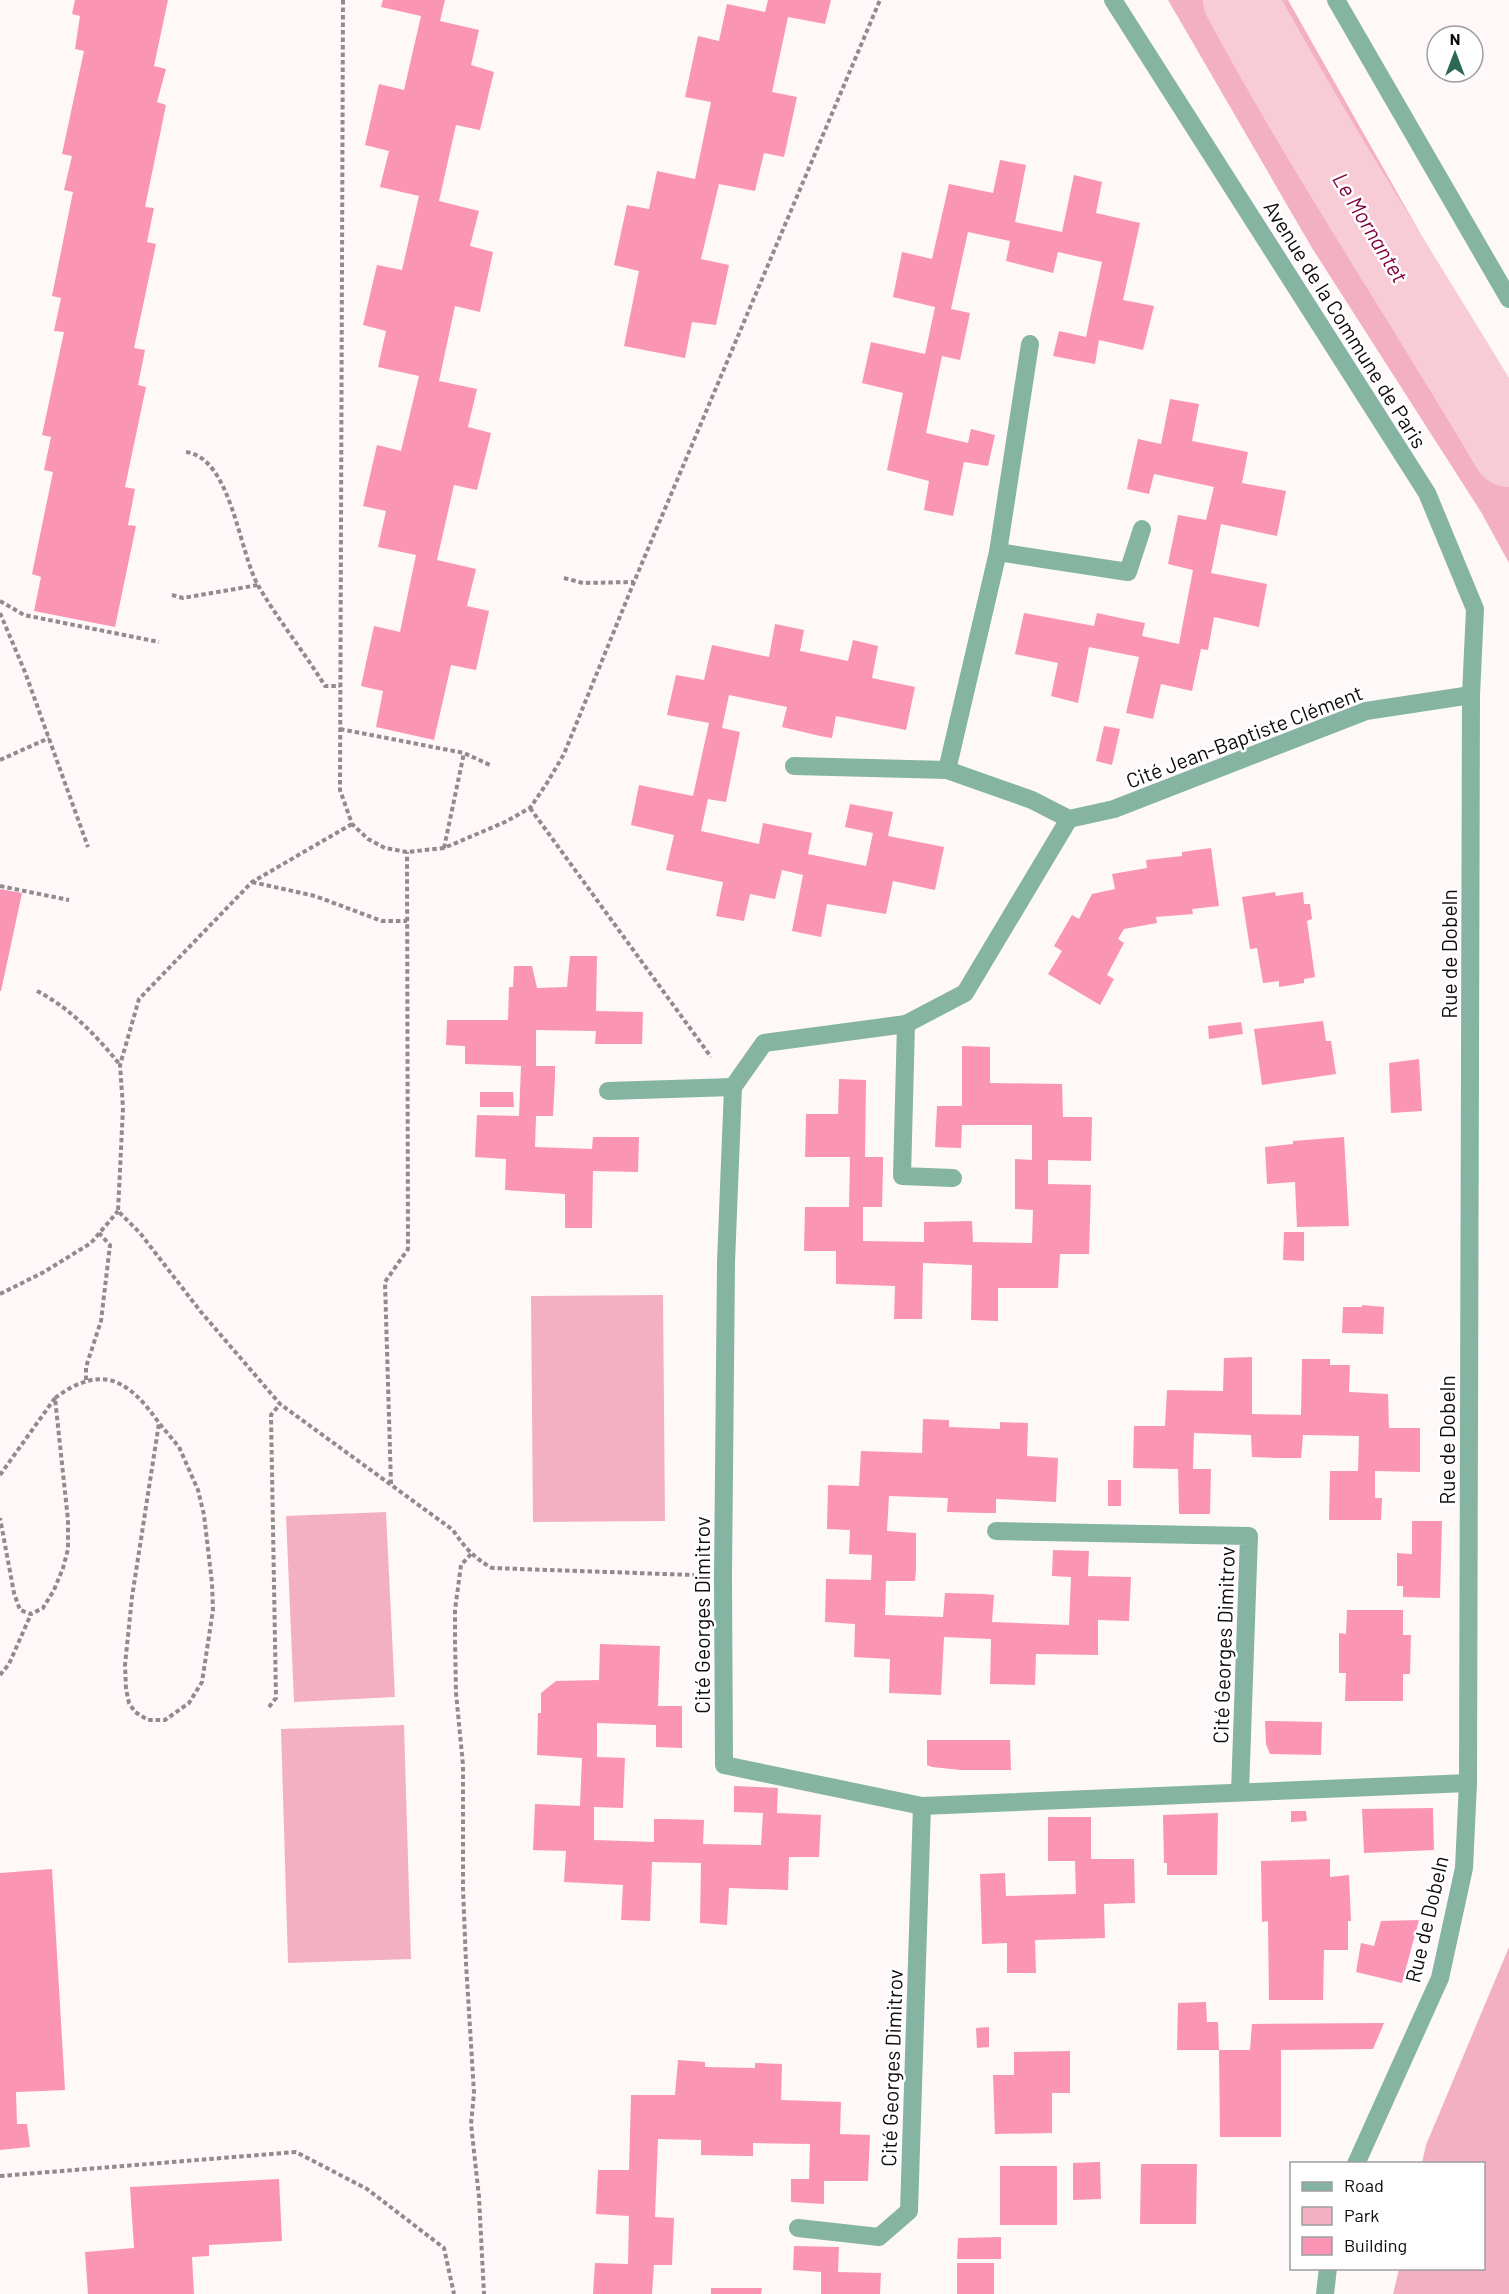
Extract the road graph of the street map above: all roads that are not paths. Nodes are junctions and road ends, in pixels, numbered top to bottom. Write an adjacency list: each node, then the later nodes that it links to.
1 (1113, 0): 7 (street, Avenue de la Commune de Paris)
2 (1336, 0): 3 (street)
3 (1509, 299)
4 (1030, 344): 6 (street)
5 (1142, 529): 6 (street)
6 (998, 552): 9 (street)
7 (1471, 695): 10 (street, Cité Jean-Baptiste Clément); 16 (street, Rue de Dobeln)
8 (794, 766): 9 (street)
9 (947, 770): 10 (street)
10 (1069, 819): 11 (street)
11 (906, 1024): 12 (street); 14 (street)
12 (733, 1087): 13 (street); 18 (street, Cité Georges Dimitrov)
13 (608, 1091)
14 (952, 1178)
15 (996, 1531): 17 (street, Cité Georges Dimitrov)
16 (1468, 1783): 17 (street, Cité Georges Dimitrov); 19 (street, Rue de Dobeln)
17 (1240, 1792): 18 (street, Cité Georges Dimitrov)
18 (922, 1806): 20 (street, Cité Georges Dimitrov)
19 (1356, 2162)
20 (798, 2228)
21 (1328, 2270): 22 (street)
22 (1325, 2294)

